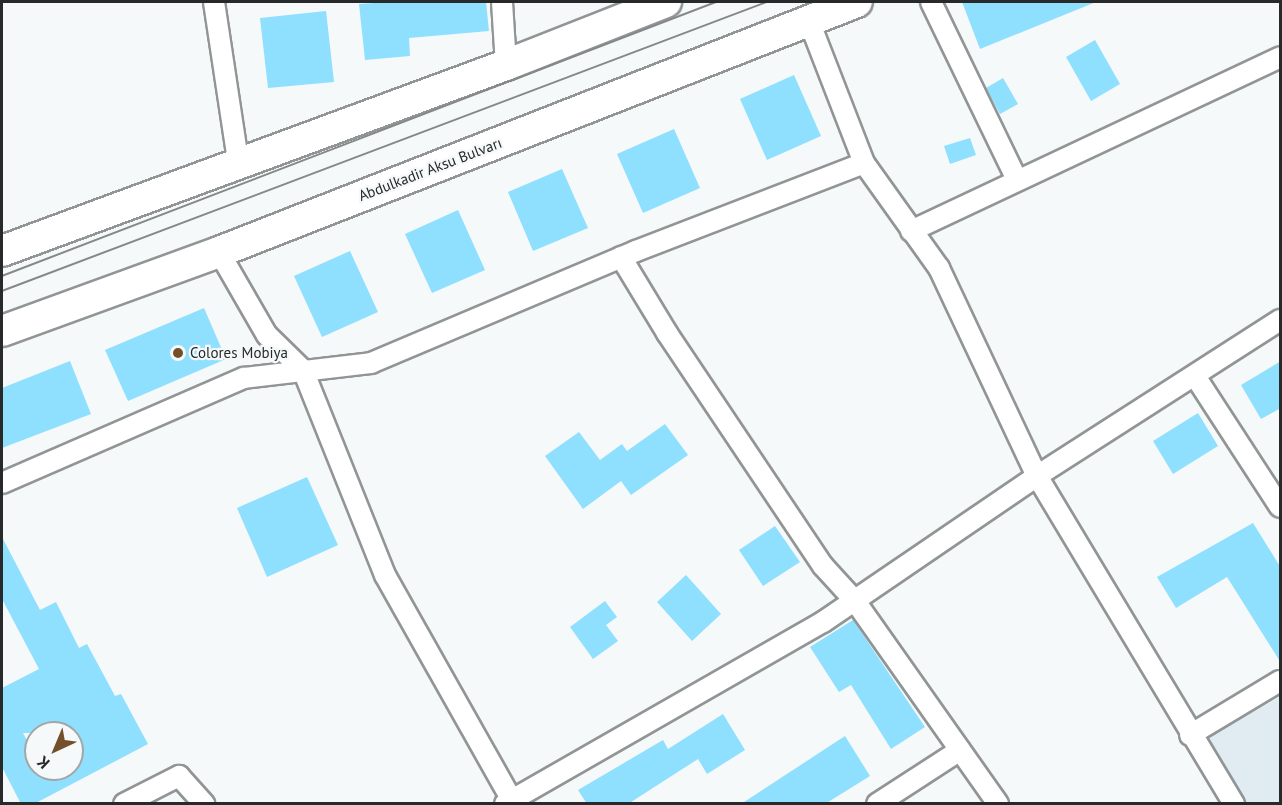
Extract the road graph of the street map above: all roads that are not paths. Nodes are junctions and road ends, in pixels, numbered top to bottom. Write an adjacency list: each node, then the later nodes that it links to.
1 (214, 2): 9 (street)
2 (502, 2): 8 (street)
3 (666, 2): 8 (main road)
4 (857, 2): 6 (main road, Abdulkadir Aksu Bulvarı)
5 (931, 2): 11 (street)
6 (809, 21): 10 (street); 14 (main road, Abdulkadir Aksu Bulvarı)
7 (1281, 57): 11 (street)
8 (506, 65): 9 (main road)
9 (238, 161): 13 (main road)
10 (864, 163): 12 (street); 15 (street)
11 (1017, 180): 12 (street)
12 (911, 231): 20 (street)
13 (2, 251)
14 (219, 252): 17 (main road, Abdulkadir Aksu Bulvarı); 18 (street)
15 (621, 257): 18 (street); 23 (street)
16 (1281, 320): 19 (street)
17 (2, 332)
18 (303, 370): 21 (street); 27 (street)
19 (1195, 376): 20 (street); 22 (street)
20 (1037, 476): 23 (street); 25 (street)
21 (2, 483)
22 (1281, 507)
23 (855, 602): 26 (street); 27 (street)
24 (1281, 681): 25 (street)
25 (1190, 735): 32 (street)
26 (960, 750): 30 (street); 31 (street)
27 (510, 802)
28 (124, 804): 29 (street)
29 (204, 804)
30 (877, 804)
31 (998, 804)
32 (1234, 804)

